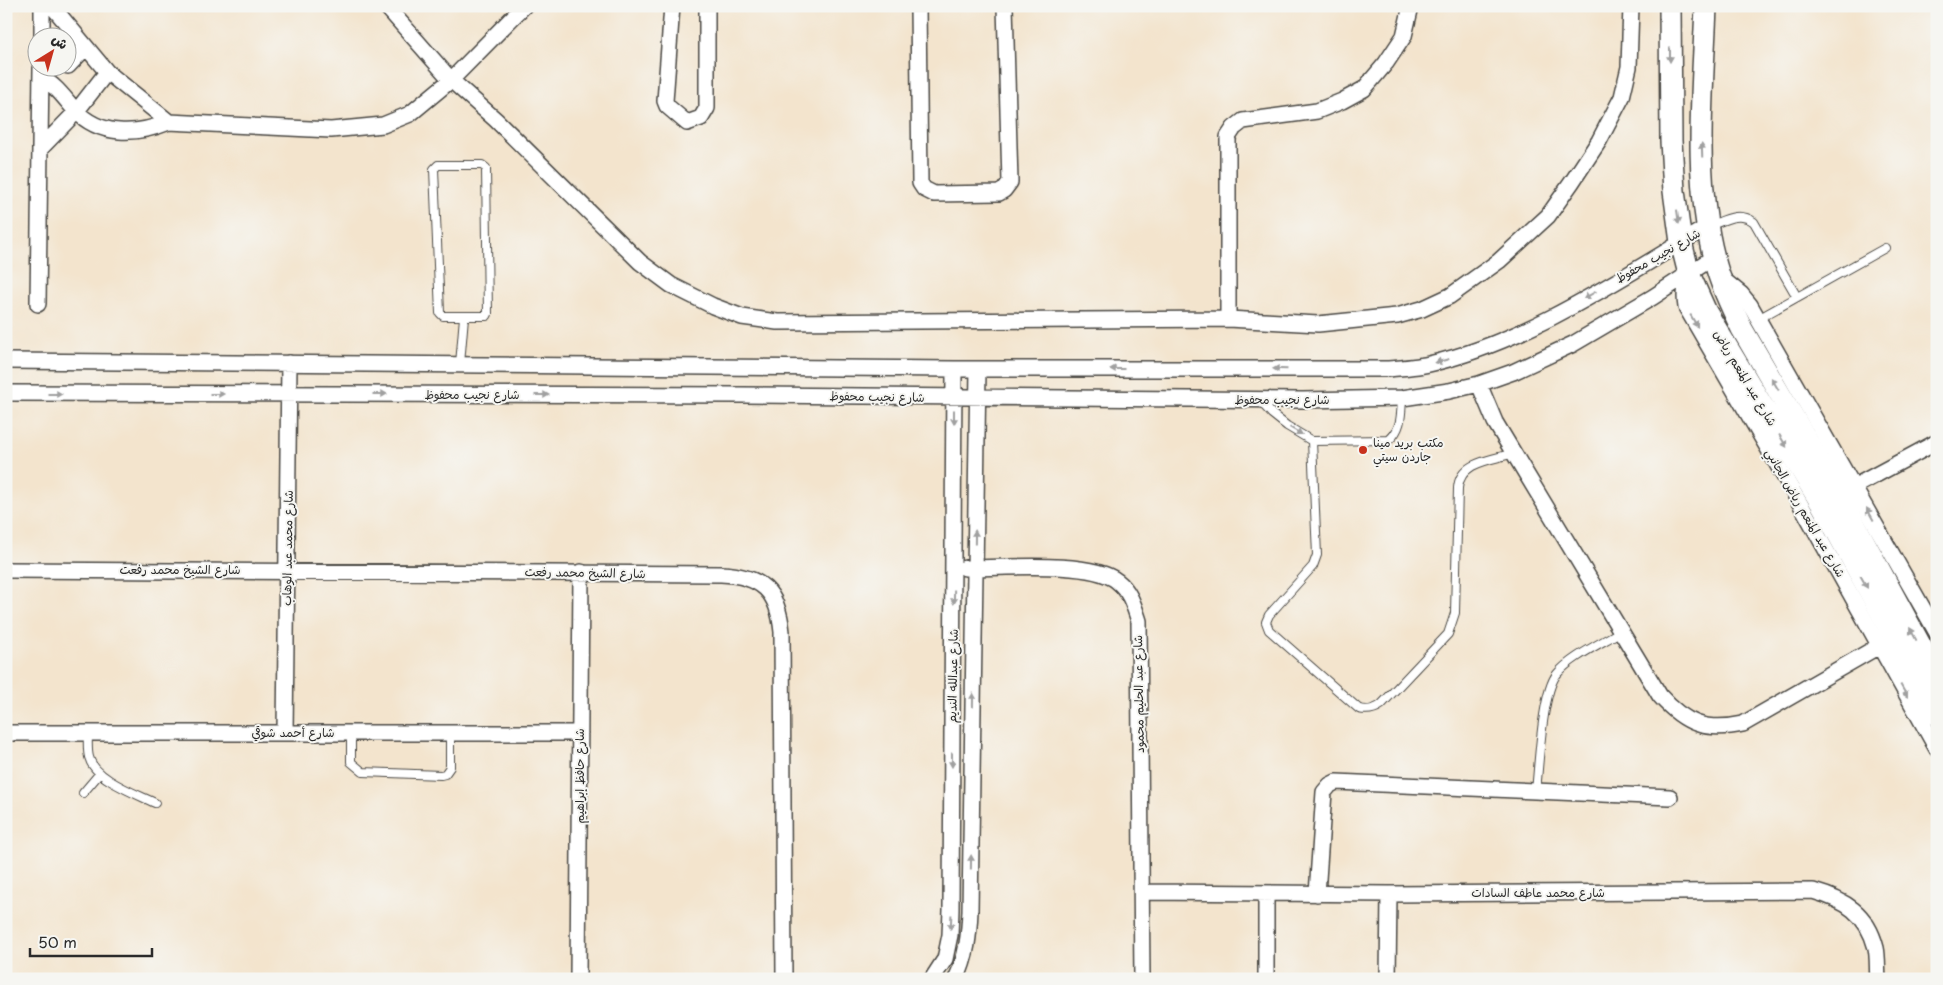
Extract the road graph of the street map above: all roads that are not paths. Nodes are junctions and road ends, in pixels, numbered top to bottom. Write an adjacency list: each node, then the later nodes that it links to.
1 (42, 6): 13 (street)
2 (52, 6): 14 (street)
3 (386, 6): 19 (street)
4 (524, 6): 19 (street)
5 (672, 6): 6 (street)
6 (707, 6)
7 (918, 6): 8 (street)
8 (1005, 6)
9 (1411, 6): 31 (street)
10 (1631, 6): 31 (street)
11 (1670, 6): 24 (street, شارع عبد المنعم رياض, one-way to 24)
12 (1706, 6): 23 (street, شارع عبد المنعم رياض, one-way to 12)
13 (42, 28)
14 (85, 48): 15 (street); 16 (street)
15 (78, 55)
16 (107, 72): 20 (street); 21 (street)
17 (44, 78): 22 (street)
18 (46, 78): 20 (street)
19 (451, 80): 21 (street); 31 (street)
20 (76, 112): 21 (street); 22 (street)
21 (169, 122)
22 (40, 149): 29 (street)
23 (1707, 226): 24 (street, شارع نجيب محفوظ); 26 (street, شارع عبد المنعم رياض); 28 (lane)
24 (1681, 242): 27 (street, شارع عبد المنعم رياض); 36 (street, شارع نجيب محفوظ, one-way to 36)
25 (1885, 248): 28 (lane)
26 (1717, 267): 27 (street, شارع نجيب محفوظ); 32 (street); 48 (street, شارع عبد المنعم رياض, one-way to 26)
27 (1690, 275): 38 (street, شارع نجيب محفوظ); 56 (street, شارع عبد المنعم رياض الجانبي, one-way to 56); 58 (street, شارع عبد المنعم رياض, one-way to 58)
28 (1797, 297): 32 (lane)
29 (38, 304)
30 (464, 317): 30 (lane); 35 (lane)
31 (1228, 319)
32 (1758, 319): 48 (street)
33 (6, 361): 34 (street, شارع نجيب محفوظ)
34 (290, 363): 35 (street, شارع نجيب محفوظ); 40 (street, شارع محمد عبد الوهاب)
35 (460, 364): 37 (street, شارع نجيب محفوظ)
36 (978, 368): 37 (street, شارع نجيب محفوظ); 42 (street, شارع عبدالله النديم)
37 (954, 369): 41 (street, شارع عبدالله النديم)
38 (1479, 384): 43 (street, شارع نجيب محفوظ); 47 (street)
39 (6, 394): 40 (street, شارع نجيب محفوظ, one-way to 40)
40 (289, 394): 41 (street, شارع نجيب محفوظ, one-way to 41); 52 (street, شارع محمد عبد الوهاب)
41 (954, 397): 42 (street, شارع نجيب محفوظ); 49 (street, شارع عبدالله النديم, one-way to 49)
42 (978, 397): 44 (street, شارع نجيب محفوظ); 50 (street, شارع عبدالله النديم, one-way to 42)
43 (1402, 398): 44 (street, شارع نجيب محفوظ); 45 (lane)
44 (1259, 400): 45 (lane, one-way to 45)
45 (1312, 440): 47 (lane)
46 (1937, 442): 48 (street)
47 (1514, 453): 54 (street)
48 (1847, 490): 55 (street, one-way to 48); 57 (street, شارع عبد المنعم رياض, one-way to 48)
49 (954, 568): 50 (street, شارع عبد الحليم محمود); 77 (street, شارع عبدالله النديم, one-way to 77)
50 (975, 568): 71 (street, شارع عبد الحليم محمود); 78 (street, شارع عبدالله النديم, one-way to 50)
51 (6, 570): 52 (street, شارع الشيخ محمد رفعت)
52 (287, 570): 53 (street, شارع الشيخ محمد رفعت); 61 (street, شارع محمد عبد الوهاب)
53 (581, 572): 64 (street, شارع حافظ إبراهيم); 76 (street, شارع الشيخ محمد رفعت)
54 (1621, 631): 56 (street); 67 (lane)
55 (1937, 633)
56 (1879, 646): 65 (street, شارع عبد المنعم رياض الجانبي, one-way to 65)
57 (1937, 676)
58 (1937, 715)
59 (6, 733): 60 (street, شارع أحمد شوقي)
60 (88, 733): 61 (street, شارع أحمد شوقي); 66 (lane)
61 (285, 733): 62 (street, شارع أحمد شوقي)
62 (351, 733): 63 (street, شارع أحمد شوقي); 63 (lane)
63 (450, 733): 64 (street, شارع أحمد شوقي)
64 (580, 733): 75 (street, شارع حافظ إبراهيم)
65 (1937, 749)
66 (100, 773): 68 (lane); 70 (lane)
67 (1536, 791): 69 (street); 73 (street)
68 (83, 792)
69 (1670, 797)
70 (155, 803)
71 (1142, 892): 72 (street, شارع محمد عاطف السادات); 79 (street, شارع عبد الحليم محمود)
72 (1266, 893): 73 (street, شارع محمد عاطف السادات); 80 (street)
73 (1317, 894): 74 (street, شارع محمد عاطف السادات)
74 (1389, 894): 81 (street); 82 (street, شارع محمد عاطف السادات)
75 (578, 979)
76 (784, 979)
77 (932, 979)
78 (956, 979)
79 (1142, 979)
80 (1266, 979)
81 (1388, 979)
82 (1878, 979)

